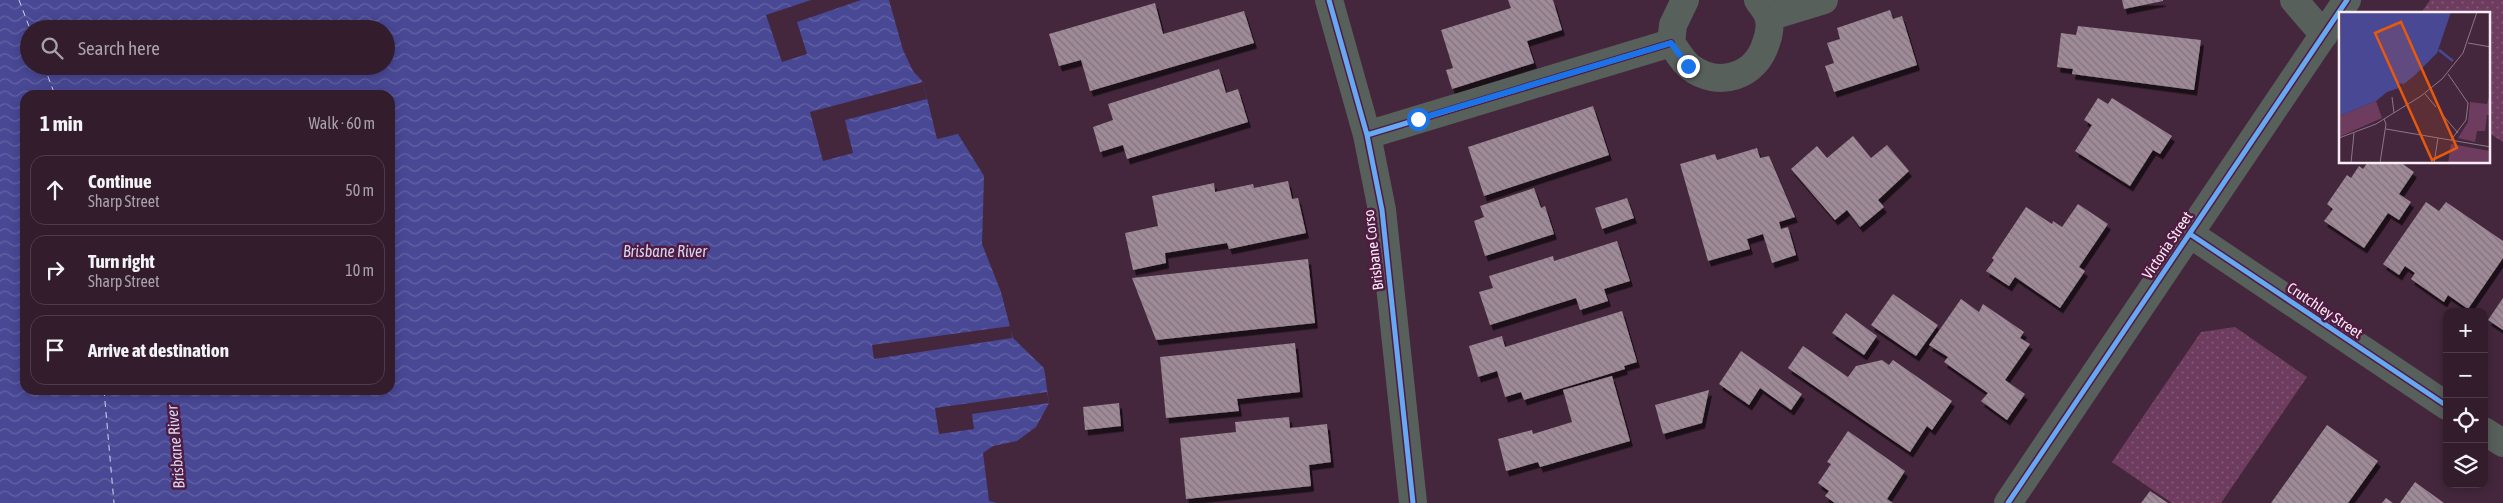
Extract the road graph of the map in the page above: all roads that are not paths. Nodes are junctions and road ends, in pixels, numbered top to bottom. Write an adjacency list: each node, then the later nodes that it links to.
1 (1329, 0): 11 (street, Brisbane Corso)
2 (1685, 0): 10 (street)
3 (1824, 0): 6 (street)
4 (2294, 0): 9 (street)
5 (2347, 0): 8 (street, Victoria Street)
6 (1763, 8): 10 (street)
7 (2339, 12): 9 (street, Victoria Street)
8 (2339, 12)
9 (2324, 35): 12 (street, Victoria Street)
10 (1671, 43): 11 (street)
11 (1367, 135): 16 (street, Brisbane Corso)
12 (2190, 234): 13 (street, Crutchley Street); 17 (street, Victoria Street)
13 (2443, 403)
14 (2488, 434): 15 (street)
15 (2503, 443)
16 (1413, 503)
17 (2008, 503)

